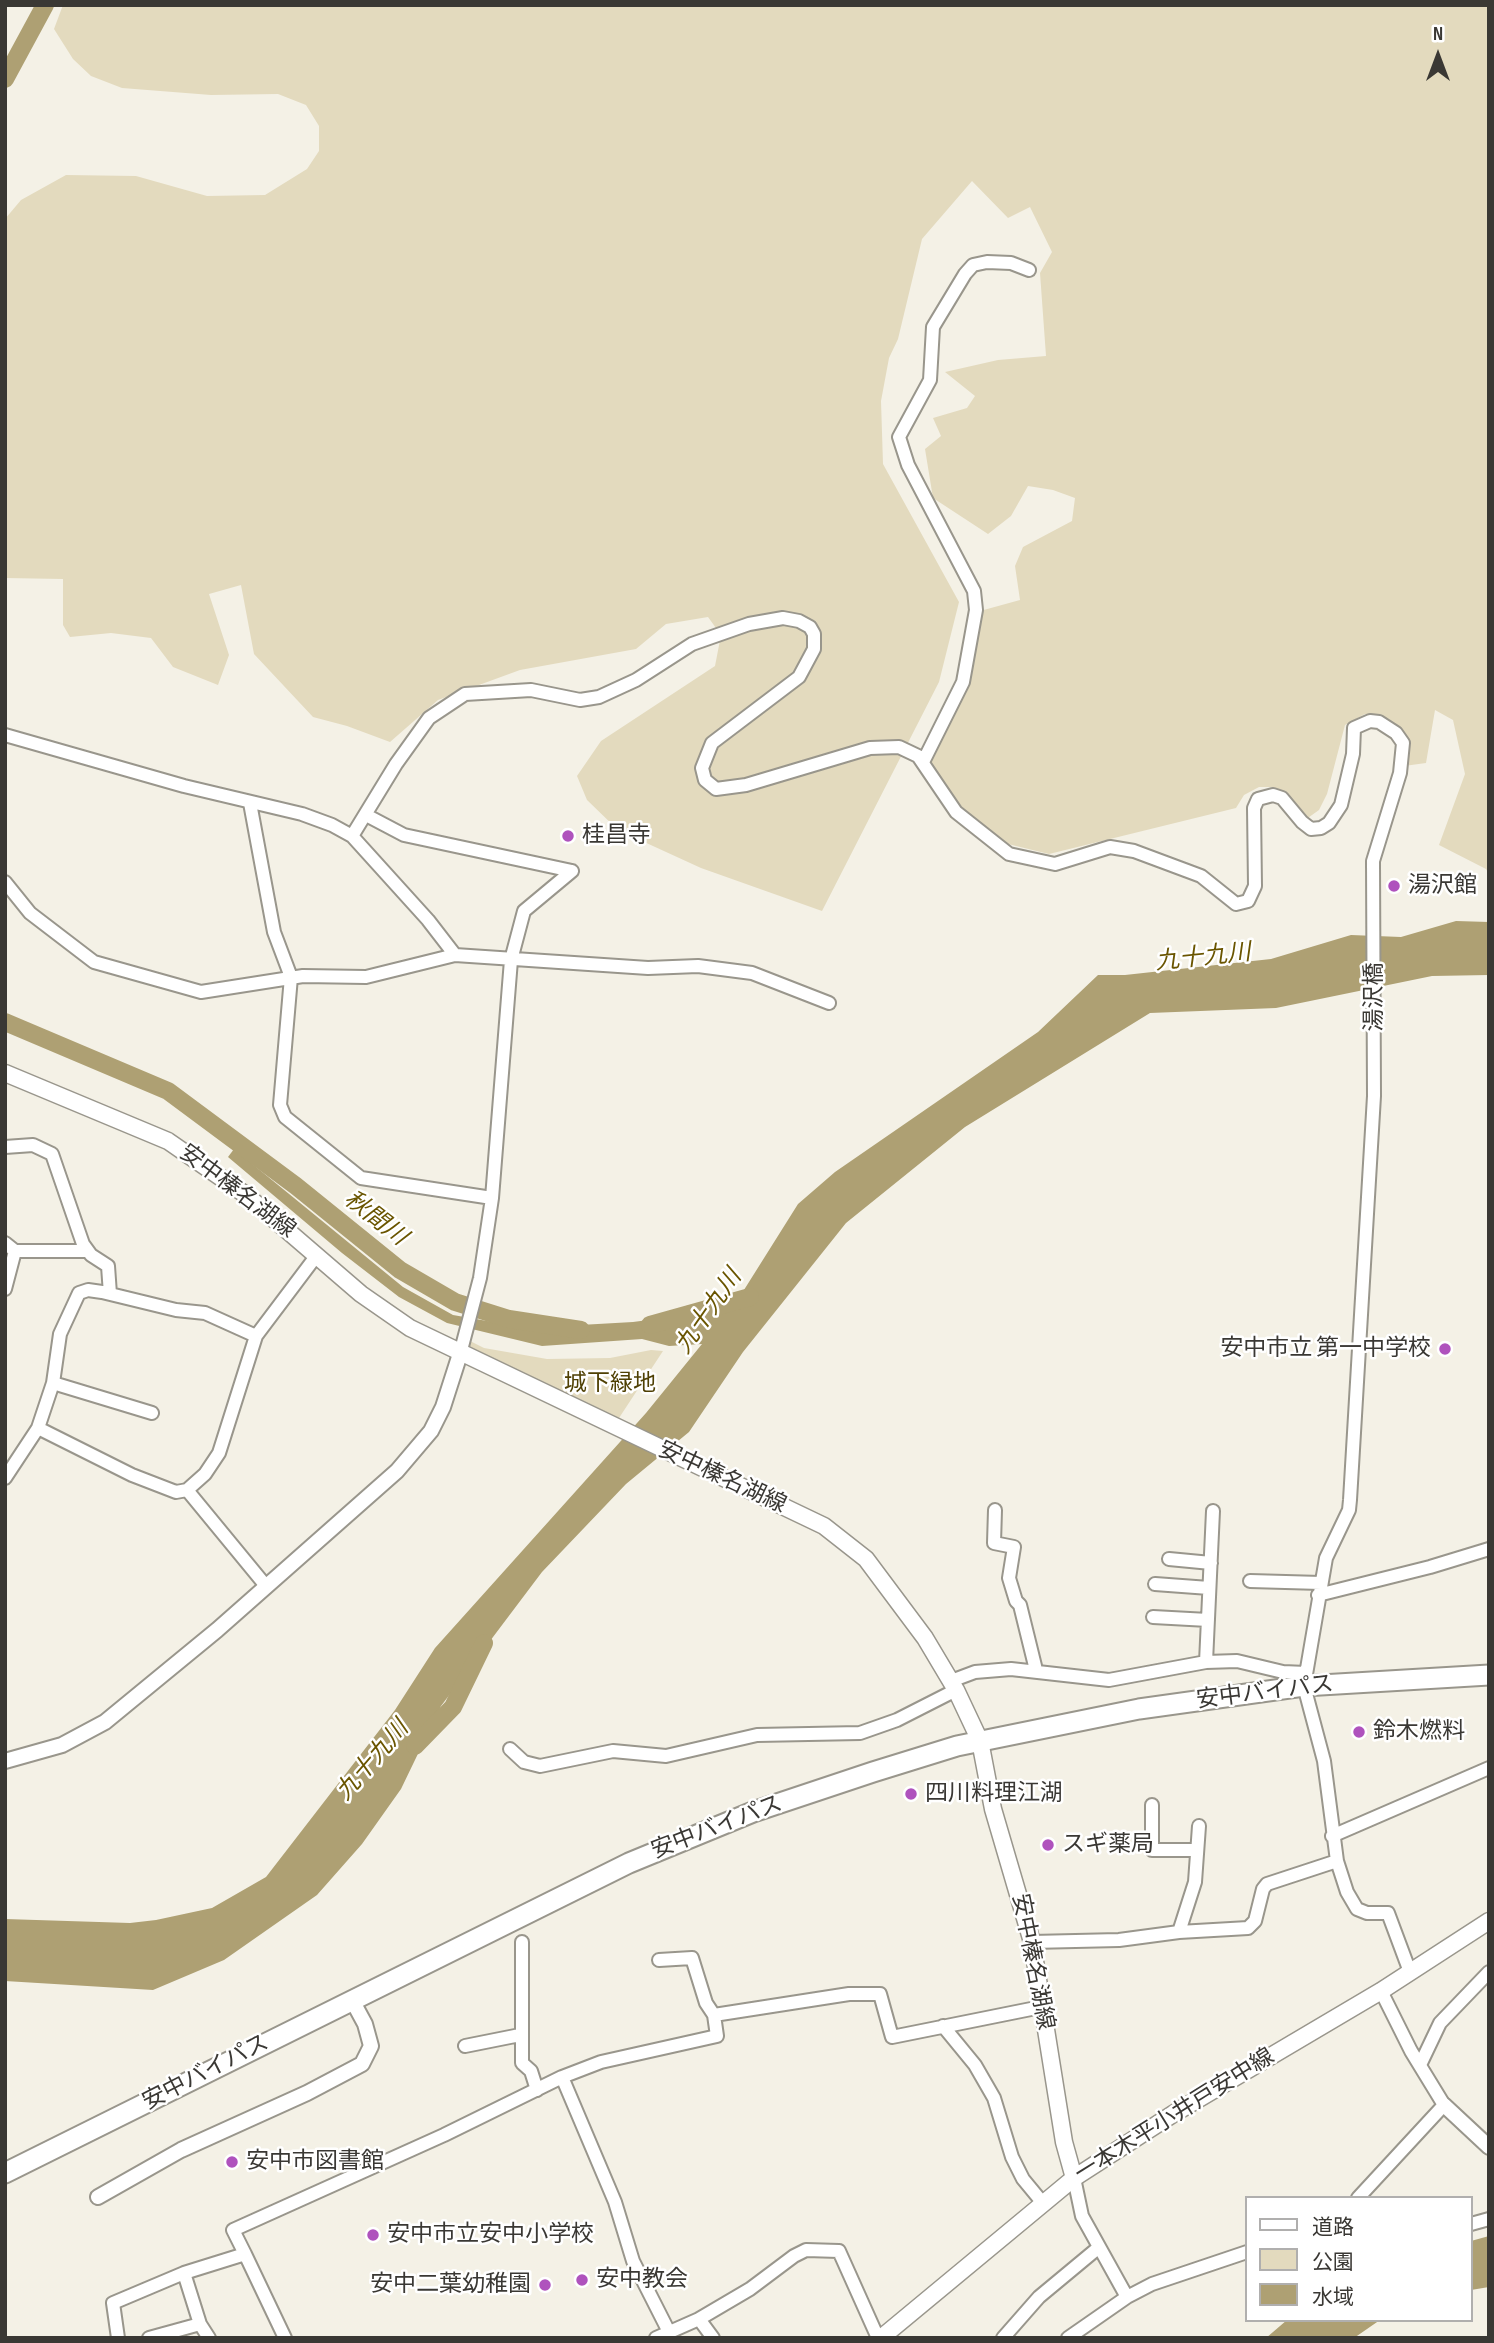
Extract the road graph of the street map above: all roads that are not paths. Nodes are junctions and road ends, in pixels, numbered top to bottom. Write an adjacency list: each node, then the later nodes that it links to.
1 (1029, 270): 3 (street)
2 (5, 735): 4 (street)
3 (923, 762): 5 (street); 36 (street, 湯沢橋)
4 (250, 803): 6 (street); 10 (street)
5 (366, 815): 6 (street); 9 (street)
6 (352, 836): 8 (street)
7 (5, 882): 10 (street)
8 (456, 955): 9 (street); 10 (street)
9 (511, 960): 11 (street); 14 (street)
10 (292, 977): 14 (street)
11 (828, 1003)
12 (5, 1073): 17 (main road, 安中榛名湖線)
13 (5, 1147): 16 (street)
14 (492, 1198): 21 (street)
15 (10, 1247): 16 (street); 18 (street)
16 (88, 1251): 19 (street)
17 (317, 1255): 20 (street); 21 (main road, 安中榛名湖線)
18 (5, 1289)
19 (110, 1294): 20 (street); 22 (street)
20 (256, 1336): 26 (street)
21 (460, 1354): 34 (street); 43 (main road, 安中榛名湖線)
22 (53, 1383): 23 (street); 24 (street)
23 (152, 1413)
24 (38, 1427): 25 (street); 26 (street)
25 (5, 1478)
26 (187, 1489): 34 (street)
27 (995, 1510): 40 (street)
28 (1213, 1511): 31 (street)
29 (1489, 1549): 36 (street)
30 (1169, 1559): 31 (street)
31 (1211, 1563): 35 (street)
32 (1250, 1581): 36 (street)
33 (1155, 1584): 35 (street)
34 (266, 1587): 46 (street)
35 (1209, 1588): 38 (street)
36 (1320, 1589): 42 (street, 湯沢橋)
37 (1153, 1617): 38 (street)
38 (1208, 1620): 39 (street)
39 (1206, 1662): 40 (street); 42 (street)
40 (1036, 1670): 43 (street)
41 (1489, 1675): 42 (highway, 安中バイパス)
42 (1305, 1679): 44 (highway, 安中バイパス); 50 (street)
43 (954, 1685): 44 (main road, 安中榛名湖線); 45 (street)
44 (979, 1741): 56 (main road, 安中榛名湖線); 61 (highway, 安中バイパス)
45 (510, 1749)
46 (5, 1761)
47 (1489, 1768): 50 (street)
48 (1152, 1805): 51 (street)
49 (1199, 1826): 51 (street)
50 (1332, 1836): 52 (street)
51 (1197, 1850): 54 (street)
52 (1337, 1861): 54 (street); 58 (street)
53 (1489, 1921): 58 (main road, 一本木平小井戸安中線)
54 (1179, 1932): 56 (street)
55 (522, 1942): 65 (street)
56 (1032, 1942): 62 (main road, 安中榛名湖線)
57 (659, 1960): 63 (street)
58 (1410, 1972): 60 (main road, 一本木平小井戸安中線)
59 (1489, 1972): 67 (street)
60 (1381, 1991): 67 (street); 73 (main road, 一本木平小井戸安中線)
61 (352, 2000): 72 (highway, 安中バイパス); 75 (street)
62 (1041, 2007): 64 (street); 73 (main road, 安中榛名湖線)
63 (714, 2015): 64 (street); 68 (street)
64 (943, 2026): 76 (street)
65 (520, 2035): 66 (street); 69 (street)
66 (465, 2046)
67 (1420, 2065): 70 (street)
68 (562, 2077): 69 (street); 84 (street)
69 (537, 2091): 79 (street)
70 (1444, 2105): 71 (street); 74 (street)
71 (1489, 2147)
72 (5, 2173)
73 (1074, 2178): 76 (main road, 一本木平小井戸安中線); 77 (street)
74 (1360, 2196)
75 (99, 2197)
76 (1042, 2202): 91 (main road, 一本木平小井戸安中線)
77 (1098, 2248): 81 (street); 92 (street)
78 (1246, 2252): 81 (street)
79 (245, 2254): 80 (street); 88 (street)
80 (184, 2273): 83 (street); 85 (street)
81 (1127, 2297): 93 (street)
82 (699, 2319): 84 (street); 90 (street); 91 (street)
83 (200, 2324): 86 (street); 87 (street)
84 (668, 2332): 89 (street)
85 (118, 2338)
86 (149, 2338)
87 (209, 2338)
88 (285, 2338)
89 (656, 2338)
90 (713, 2338)
91 (879, 2338)
92 (1003, 2338)
93 (1068, 2338)

